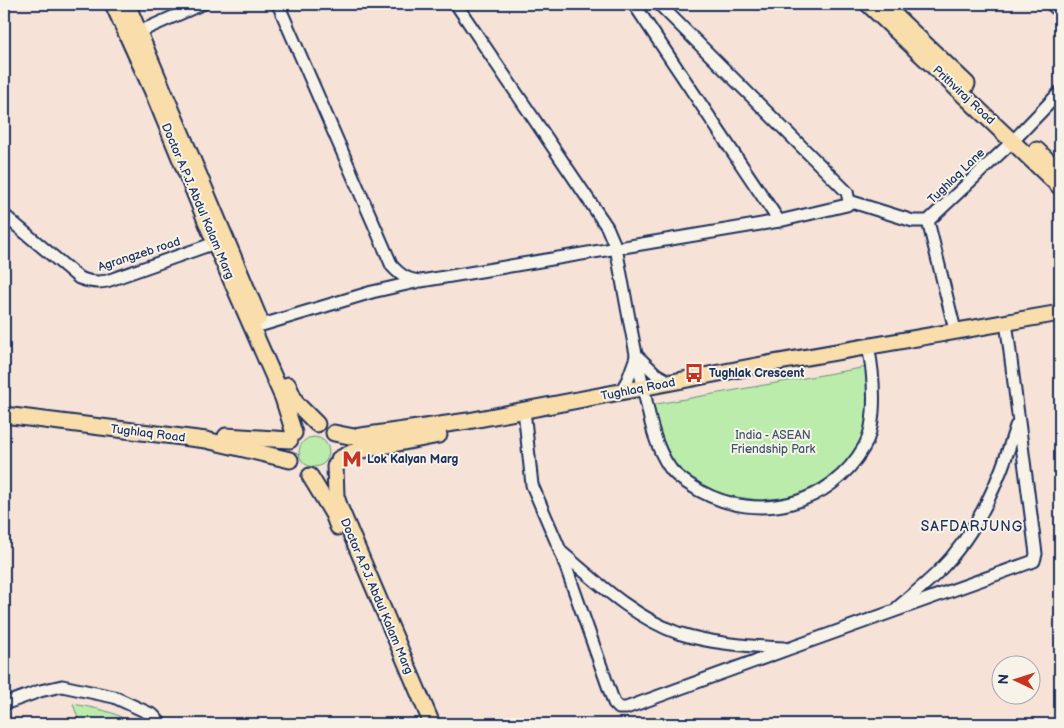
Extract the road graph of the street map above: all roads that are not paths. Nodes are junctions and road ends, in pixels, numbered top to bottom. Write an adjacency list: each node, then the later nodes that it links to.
1 (114, 4): 12 (main road, Doctor A.P.J. Abdul Kalam Marg)
2 (126, 4): 12 (main road, Doctor A.P.J. Abdul Kalam Marg)
3 (202, 4): 12 (street)
4 (278, 4): 23 (street)
5 (456, 4): 22 (street)
6 (634, 4): 19 (street)
7 (659, 4): 17 (street)
8 (868, 4): 14 (main road, Prithviraj Road)
9 (883, 4): 14 (main road, Prithviraj Road)
10 (1051, 4): 11 (street)
11 (1060, 12)
12 (133, 35): 21 (main road, Doctor A.P.J. Abdul Kalam Marg); 26 (main road, Doctor A.P.J. Abdul Kalam Marg)
13 (1060, 92): 14 (street, Tughlaq Lane)
14 (1016, 138): 15 (main road, Prithviraj Road); 16 (main road, Prithviraj Road); 20 (street, Tughlaq Lane)
15 (1060, 172)
16 (1060, 187)
17 (850, 201): 19 (street); 20 (street, Tughlaq Lane)
18 (4, 216): 21 (street, Agrangzeb road)
19 (779, 221): 22 (street)
20 (928, 221): 28 (street)
21 (215, 243): 34 (main road, Doctor A.P.J. Abdul Kalam Marg)
22 (616, 248): 23 (street); 30 (street)
23 (421, 281): 26 (street)
24 (1060, 313): 27 (main road, Tughlaq Road)
25 (1060, 323): 27 (main road, Tughlaq Road)
26 (262, 325): 34 (main road, Doctor A.P.J. Abdul Kalam Marg)
27 (1006, 326): 28 (main road, Tughlaq Road); 29 (main road, Tughlaq Road); 38 (street)
28 (955, 330): 29 (main road, Tughlaq Road)
29 (869, 350): 31 (main road, Tughlaq Road); 32 (main road, Tughlaq Road); 32 (street)
30 (636, 355): 31 (street); 32 (street); 33 (street)
31 (672, 383): 32 (main road, Tughlaq Road)
32 (644, 392): 33 (main road, Tughlaq Road); 37 (main road, Tughlaq Road)
33 (620, 393): 37 (main road, Tughlaq Road)
34 (288, 396): 39 (main road); 41 (main road)
35 (4, 406): 41 (main road, Tughlaq Road)
36 (4, 414): 42 (main road, Tughlaq Road)
37 (524, 415): 40 (main road, Tughlaq Road); 43 (main road, Tughlaq Road); 45 (street)
38 (1018, 422): 46 (street); 46 (street)
39 (317, 424): 40 (main road); 41 (main road)
40 (334, 433): 43 (main road)
41 (292, 436): 42 (main road)
42 (290, 460): 44 (main road)
43 (337, 463): 44 (main road); 51 (main road, Doctor A.P.J. Abdul Kalam Marg)
44 (310, 476): 50 (main road, Doctor A.P.J. Abdul Kalam Marg)
45 (560, 550): 47 (street); 47 (street)
46 (893, 612): 47 (street)
47 (788, 649)
48 (4, 704): 49 (street)
49 (161, 724)
50 (420, 724)
51 (432, 724)

